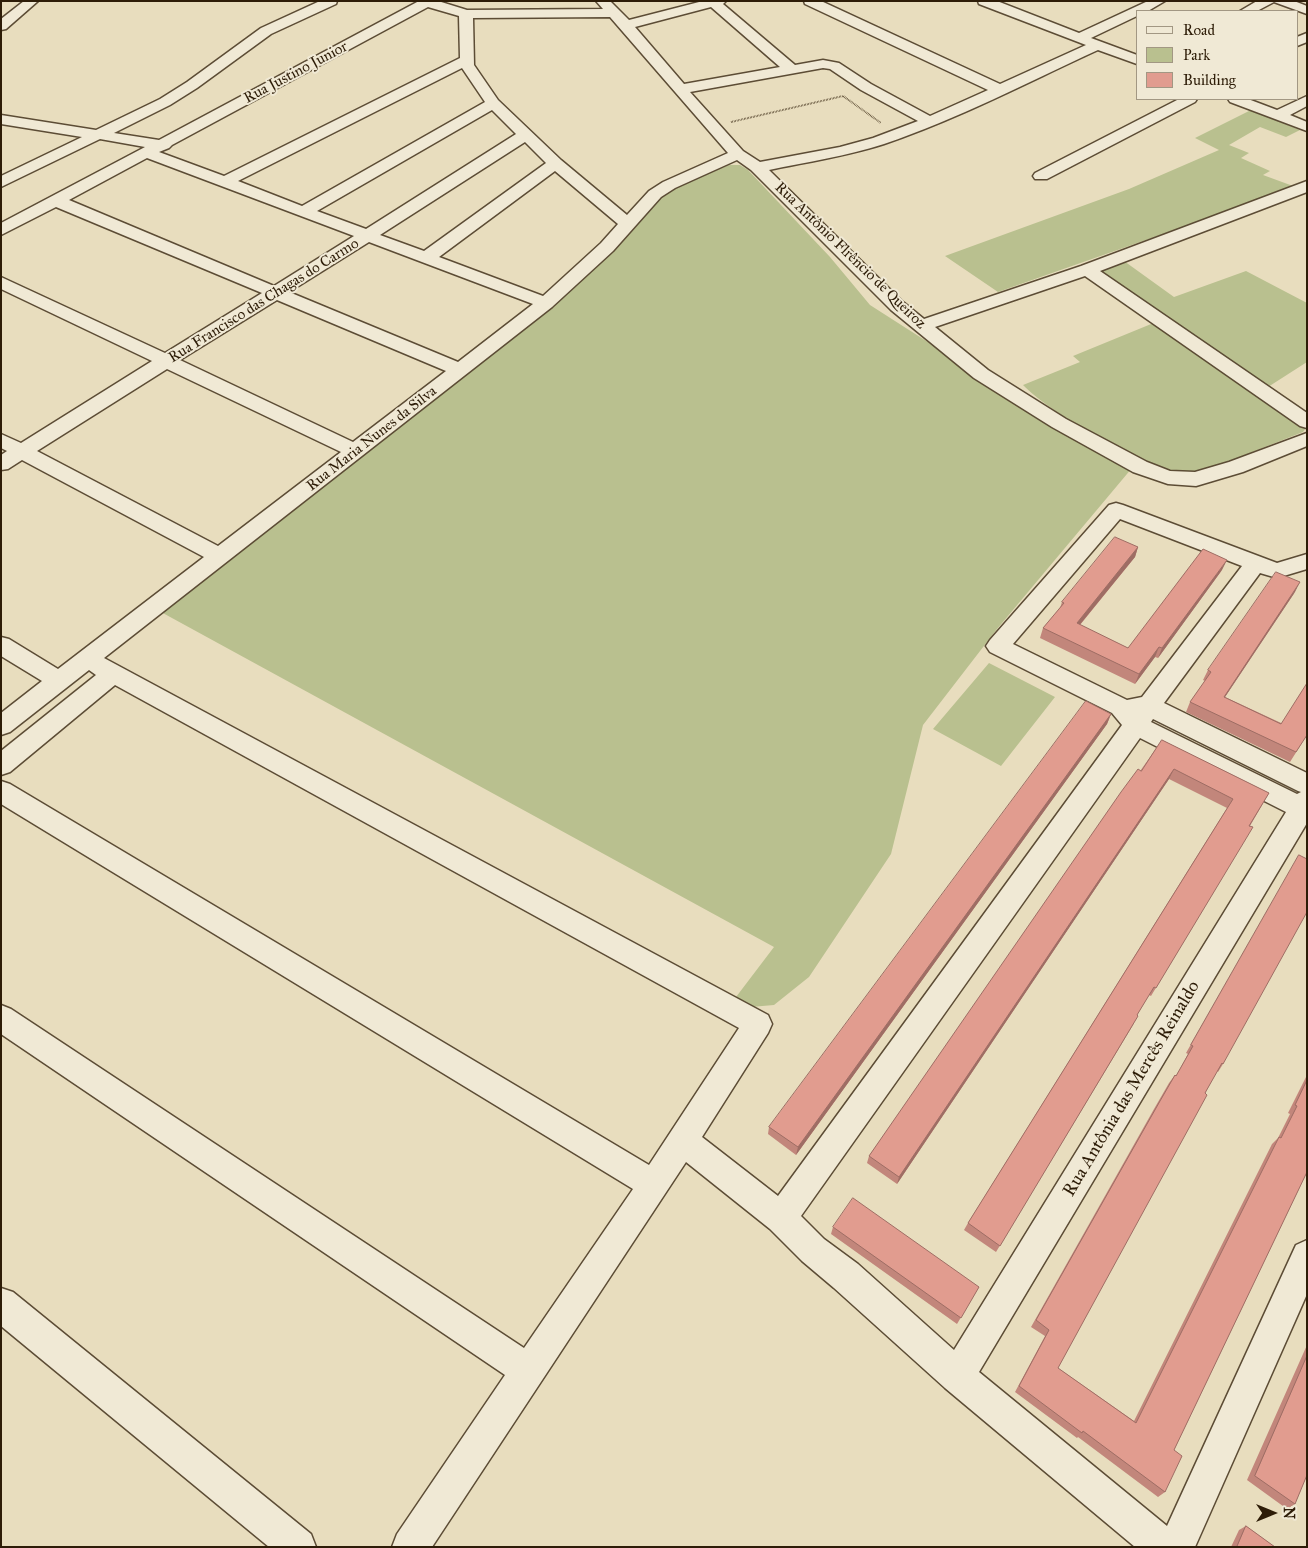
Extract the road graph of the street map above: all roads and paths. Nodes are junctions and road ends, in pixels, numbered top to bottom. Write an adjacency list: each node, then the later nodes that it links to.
1 (32, 1): 20 (street)
2 (331, 1): 38 (street)
3 (810, 1): 27 (street)
4 (984, 1): 16 (street)
5 (1134, 1): 10 (street)
6 (1268, 1): 14 (street)
7 (1280, 1): 15 (street)
8 (428, 2): 18 (street); 40 (street, Rua Justino Junior)
9 (717, 2): 19 (street); 25 (street)
10 (1153, 4): 13 (street)
11 (1026, 5): 16 (street)
12 (607, 7): 18 (street); 19 (street, Rua Antônio Flrêncio de Queiroz)
13 (1140, 10)
14 (1249, 10)
15 (1307, 10)
16 (1010, 12): 21 (street)
17 (1136, 12): 21 (street)
18 (466, 14): 23 (street)
19 (626, 25): 26 (street, Rua Antônio Flrêncio de Queiroz)
20 (1, 26)
21 (1079, 38): 22 (street)
22 (1097, 45): 24 (street); 27 (street)
23 (466, 60): 31 (street); 47 (street)
24 (1136, 60)
25 (790, 68): 26 (street); 34 (street)
26 (680, 89): 35 (street, Rua Antônio Flrêncio de Queiroz)
27 (1000, 90): 34 (street)
28 (1188, 100): 45 (street)
29 (1238, 100): 32 (street)
30 (1307, 100): 32 (street)
31 (493, 103): 39 (street); 50 (street)
32 (1278, 116): 36 (street)
33 (1, 119): 38 (street)
34 (930, 122): 37 (street)
35 (714, 127): 37 (path); 42 (street, Rua Antônio Flrêncio de Queiroz)
36 (1307, 127)
37 (898, 134): 44 (street)
38 (100, 135): 40 (street); 46 (street)
39 (525, 135): 43 (street); 53 (street, Rua Francisco das Chagas do Carmo)
40 (164, 145): 41 (street, Rua Justino Junior)
41 (148, 153): 47 (street); 49 (street, Rua Justino Junior)
42 (738, 154): 44 (street, Rua Antônio Flrêncio de Queiroz); 51 (street, Rua Maria Nunes da Silva)
43 (555, 163): 51 (street); 54 (street)
44 (757, 167): 59 (street, Rua Antônio Flrêncio de Queiroz)
45 (1041, 176)
46 (1, 182)
47 (225, 182): 50 (street)
48 (1307, 186): 55 (street)
49 (56, 201): 52 (street, Rua Justino Junior); 57 (street)
50 (303, 212): 53 (street)
51 (628, 224): 58 (street, Rua Maria Nunes da Silva)
52 (1, 230)
53 (368, 235): 54 (street); 57 (street, Rua Francisco das Chagas do Carmo)
54 (426, 258): 58 (street)
55 (1086, 270): 59 (street); 62 (street)
56 (1, 282): 60 (street)
57 (276, 293): 60 (street, Rua Francisco das Chagas do Carmo); 61 (street)
58 (546, 303): 61 (street, Rua Maria Nunes da Silva)
59 (921, 326): 63 (street, Rua Antônio Flrêncio de Queiroz)
60 (167, 361): 65 (street, Rua Francisco das Chagas do Carmo); 66 (street)
61 (460, 370): 66 (street, Rua Maria Nunes da Silva)
62 (1307, 422)
63 (1307, 439)
64 (1, 440): 65 (street)
65 (22, 451): 67 (street, Rua Francisco das Chagas do Carmo); 68 (street)
66 (355, 451): 68 (street, Rua Maria Nunes da Silva)
67 (1, 464)
68 (220, 556): 72 (street, Rua Maria Nunes da Silva)
69 (1307, 561): 70 (street)
70 (1255, 564): 75 (street); 75 (street)
71 (1, 645): 74 (street)
72 (87, 659): 73 (street); 74 (street, Rua Maria Nunes da Silva)
73 (113, 674): 77 (street); 81 (street)
74 (60, 680): 76 (street, Rua Maria Nunes da Silva)
75 (1135, 713): 79 (street); 83 (street)
76 (1, 726)
77 (1, 764)
78 (1, 791): 82 (street)
79 (1306, 801): 87 (street, Rua Antônia das Mercês Reinaldo)
80 (1, 1018): 86 (street)
81 (682, 1141): 82 (street); 83 (street)
82 (654, 1185): 86 (street)
83 (780, 1218): 87 (street)
84 (1307, 1256): 91 (street)
85 (1, 1304): 88 (street)
86 (529, 1370): 89 (street)
87 (957, 1376): 90 (street)
88 (298, 1547)
89 (410, 1547)
90 (1164, 1547)
91 (1176, 1547)

